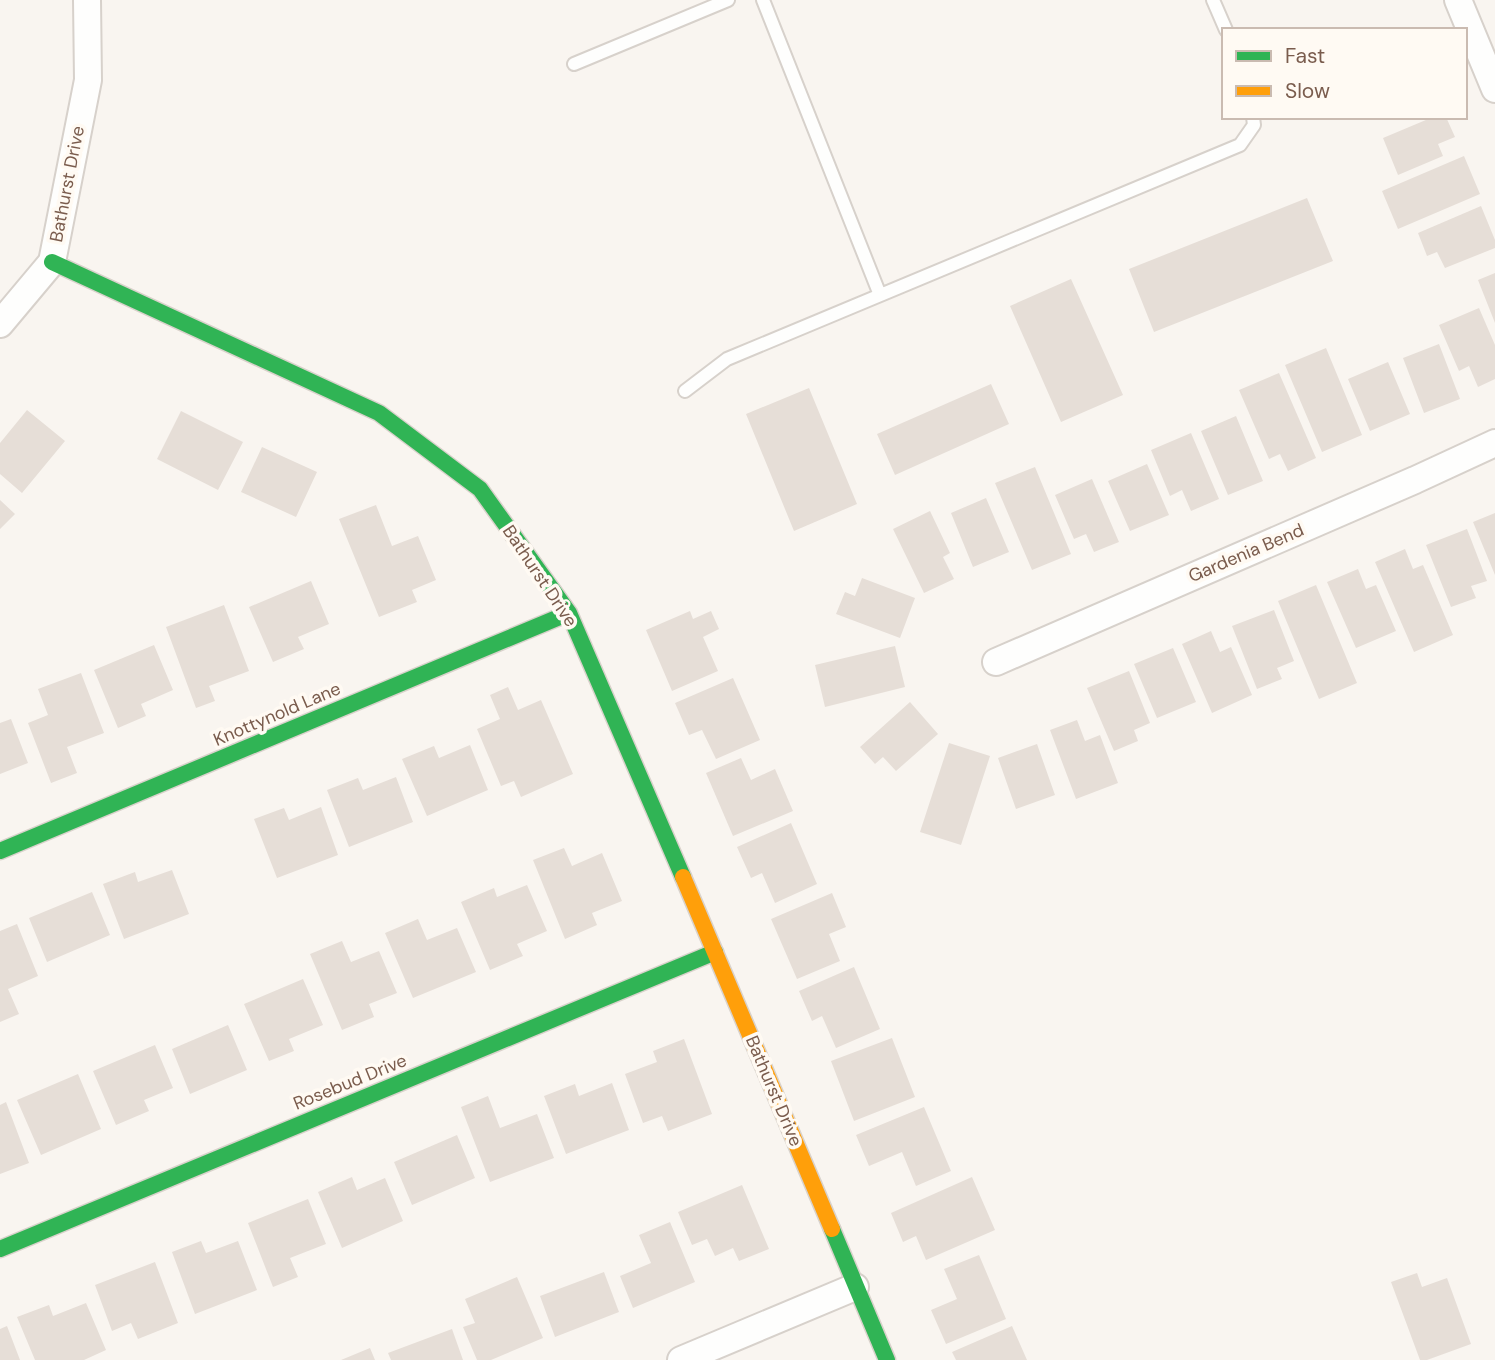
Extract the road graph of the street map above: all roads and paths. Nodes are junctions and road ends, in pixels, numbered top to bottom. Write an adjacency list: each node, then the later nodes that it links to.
1 (87, 0): 10 (street, Bathurst Drive)
2 (728, 0): 7 (lane)
3 (763, 0): 11 (lane)
4 (1213, 0): 6 (lane)
5 (1458, 0): 8 (street)
6 (1225, 28)
7 (574, 64)
8 (1495, 89)
9 (1253, 119): 11 (lane)
10 (52, 262): 12 (street); 15 (street, Bathurst Drive)
11 (880, 295): 13 (lane)
12 (0, 324)
13 (685, 391)
14 (1495, 443): 16 (street, Gardenia Bend)
15 (569, 613): 17 (street, Knottynold Lane); 18 (street, Bathurst Drive)
16 (996, 662)
17 (0, 850)
18 (715, 952): 19 (street, Rosebud Drive); 20 (street, Bathurst Drive)
19 (0, 1249)
20 (855, 1287): 21 (street); 22 (street, Bathurst Drive)
21 (681, 1360)
22 (887, 1360)

